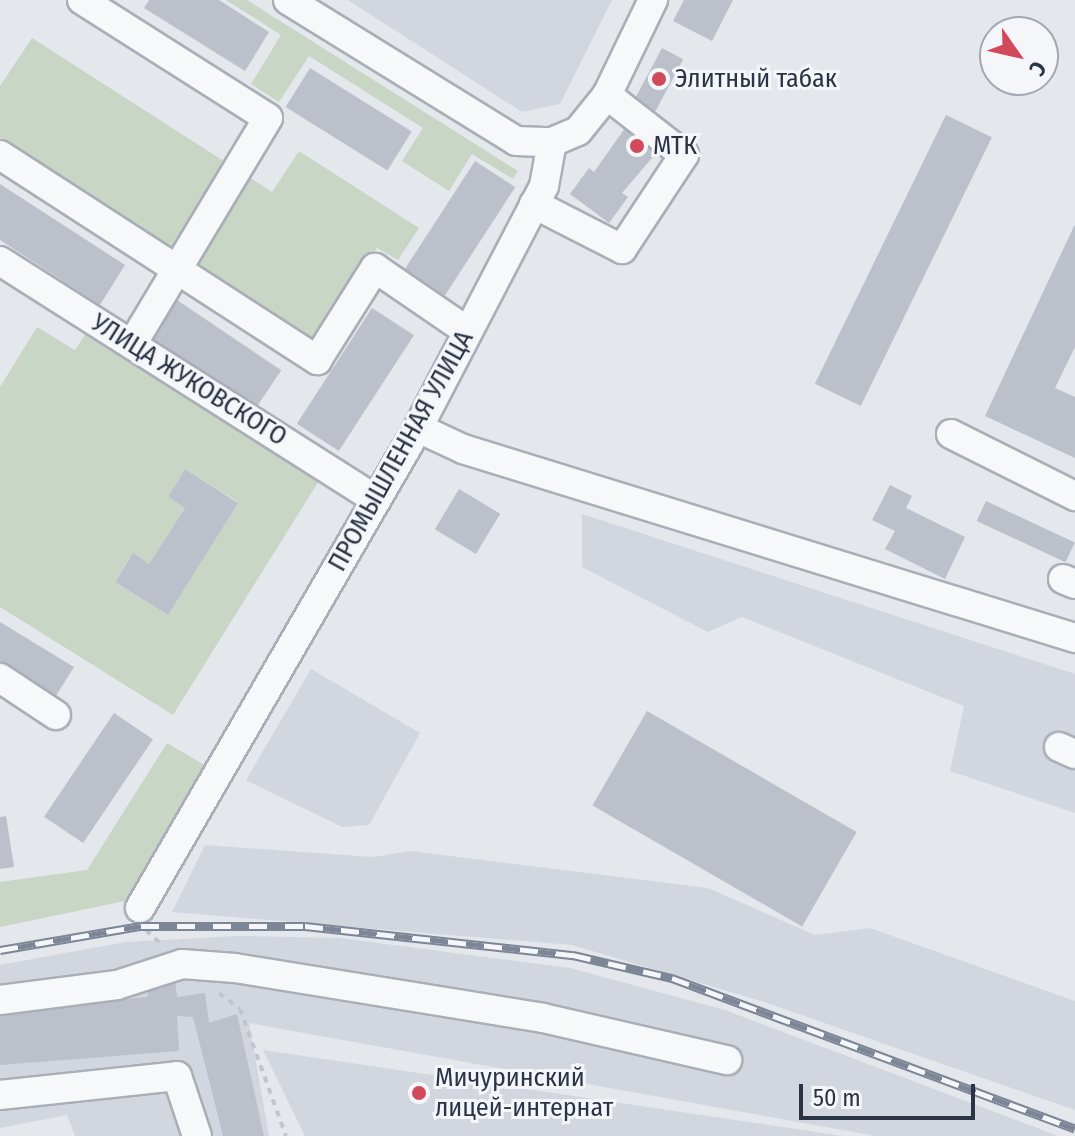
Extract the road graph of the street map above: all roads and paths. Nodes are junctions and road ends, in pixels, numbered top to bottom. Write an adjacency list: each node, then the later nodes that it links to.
1 (82, 0): 9 (street)
2 (288, 0): 5 (street)
3 (653, 0): 4 (street)
4 (607, 95): 5 (street); 7 (street)
5 (552, 142): 7 (street, ПРОМЫШЛЕННАЯ УЛИЦА)
6 (0, 155): 9 (street)
7 (534, 204): 10 (street, ПРОМЫШЛЕННАЯ УЛИЦА)
8 (0, 261): 11 (street, УЛИЦА ЖУКОВСКОГО)
9 (176, 270): 10 (street); 11 (street)
10 (467, 331): 12 (street, ПРОМЫШЛЕННАЯ УЛИЦА)
11 (132, 344): 15 (street, УЛИЦА ЖУКОВСКОГО)
12 (418, 428): 15 (street, ПРОМЫШЛЕННАЯ УЛИЦА); 16 (street)
13 (951, 434): 14 (street)
14 (1075, 496)
15 (377, 500): 19 (street, ПРОМЫШЛЕННАЯ УЛИЦА)
16 (1075, 638)
17 (0, 678): 18 (street)
18 (56, 715)
19 (141, 917): 20 (path)
20 (182, 964): 22 (street); 23 (street)
21 (217, 991): 26 (path)
22 (0, 1000)
23 (727, 1060)
24 (0, 1095): 25 (street)
25 (197, 1136)
26 (286, 1136)

